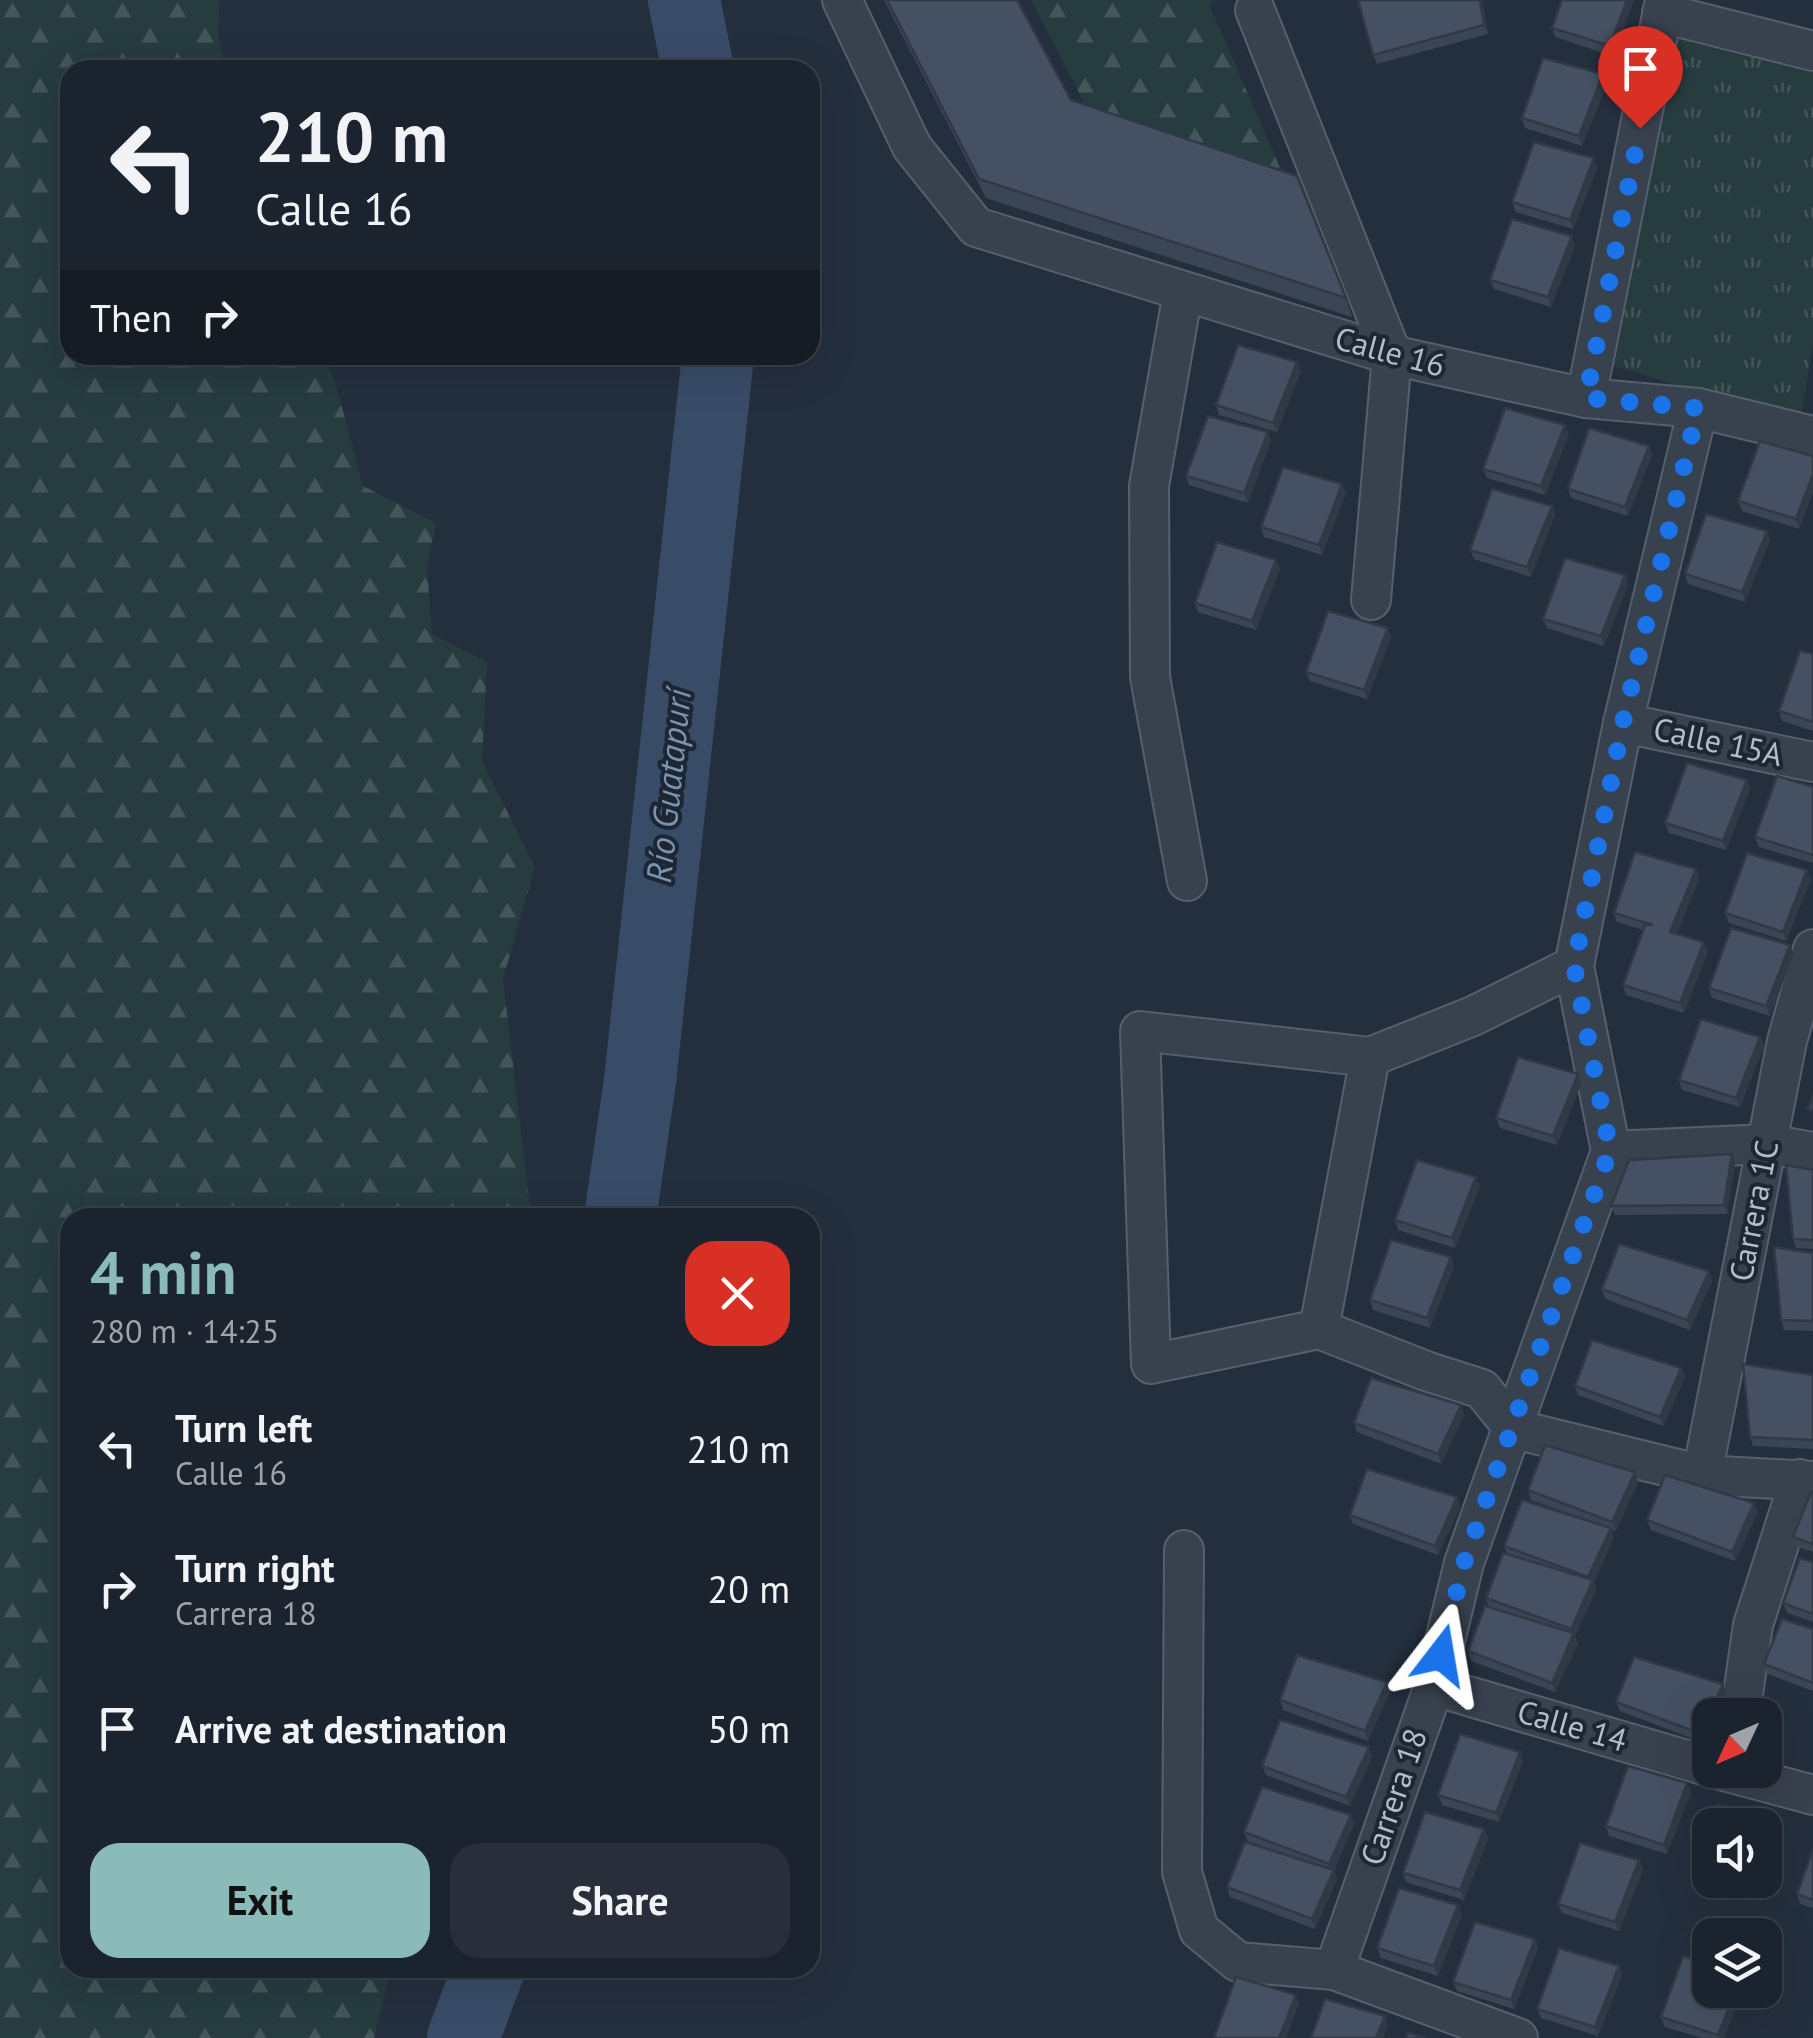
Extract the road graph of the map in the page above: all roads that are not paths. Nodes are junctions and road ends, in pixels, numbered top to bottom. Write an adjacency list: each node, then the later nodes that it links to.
1 (842, 0): 5 (street, Calle 16)
2 (1663, 6): 4 (street); 7 (street)
3 (1256, 10): 6 (street)
4 (1813, 51)
5 (1183, 292): 6 (street, Calle 16); 13 (street)
6 (1392, 355): 7 (street, Calle 16); 10 (street)
7 (1586, 398): 8 (street, Calle 16)
8 (1698, 408): 9 (street, Calle 16); 11 (street)
9 (1813, 436)
10 (1370, 600)
11 (1623, 722): 12 (street, Calle 15A); 15 (street)
12 (1813, 762)
13 (1186, 881)
14 (1813, 950): 17 (street, Carrera 1C)
15 (1574, 966): 16 (street); 18 (street)
16 (1370, 1058): 20 (street); 20 (street)
17 (1768, 1144): 18 (street); 19 (street); 22 (street, Carrera 1C)
18 (1610, 1150): 21 (street, Carrera 18)
19 (1813, 1152)
20 (1319, 1330): 21 (street)
21 (1514, 1429): 22 (street); 25 (street, Carrera 18)
22 (1702, 1474): 23 (street)
23 (1807, 1480): 26 (street)
24 (1184, 1550): 30 (street)
25 (1434, 1686): 27 (street, Calle 14); 30 (street, Carrera 18)
26 (1742, 1698)
27 (1692, 1761)
28 (1782, 1786): 29 (street, Calle 14)
29 (1813, 1795)
30 (1334, 1970): 31 (street)
31 (1518, 2038)

